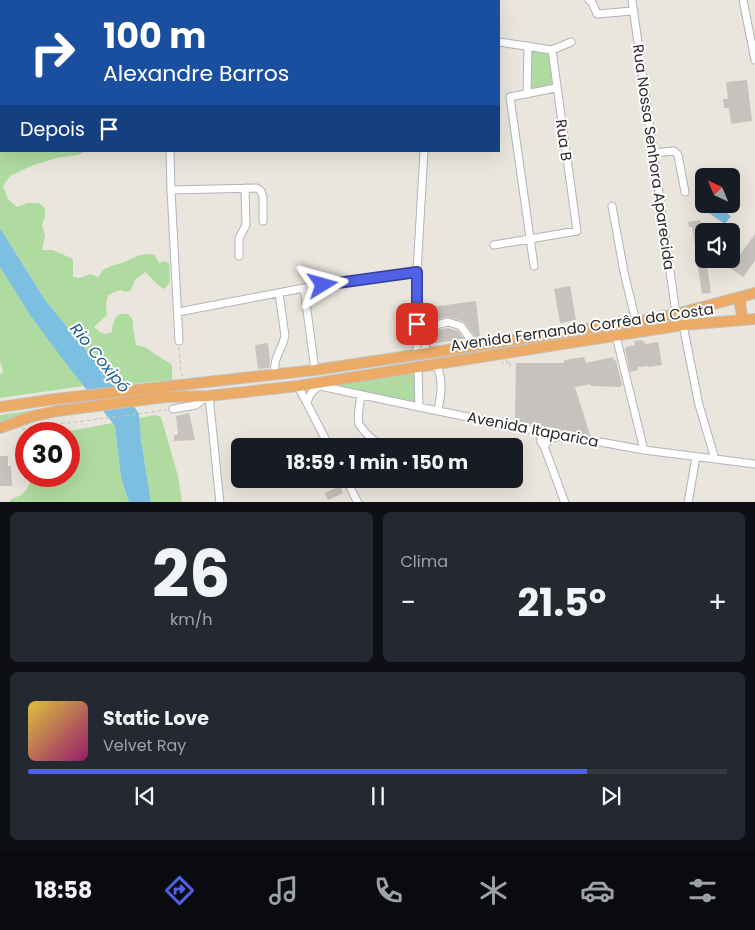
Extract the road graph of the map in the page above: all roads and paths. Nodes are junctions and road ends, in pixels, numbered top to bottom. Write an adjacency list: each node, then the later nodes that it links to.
1 (589, 0): 4 (street)
2 (632, 0): 4 (street, Rua Nossa Senhora Aparecida)
3 (743, 0): 9 (street)
4 (633, 11): 14 (street, Rua Nossa Senhora Aparecida)
5 (500, 42): 7 (street)
6 (571, 42): 8 (street)
7 (528, 46): 8 (street); 11 (street)
8 (552, 50): 10 (street, Rua B)
9 (755, 60)
10 (556, 88): 11 (street); 20 (street, Rua B)
11 (526, 94): 20 (street)
12 (170, 152): 16 (street)
13 (424, 152): 24 (street)
14 (653, 153): 17 (street); 30 (street, Rua Nossa Senhora Aparecida)
15 (245, 188): 16 (street); 19 (street); 22 (street)
16 (171, 190): 29 (street)
17 (685, 192)
18 (612, 206): 33 (street)
19 (263, 221)
20 (530, 239): 21 (street); 23 (street)
21 (494, 245)
22 (239, 256)
23 (534, 266)
24 (417, 272): 25 (street); 39 (street)
25 (304, 288): 26 (street); 43 (street)
26 (279, 292): 29 (street); 44 (street)
27 (755, 294): 28 (highway, Avenida Fernando Corrêa da Costa)
28 (741, 297): 30 (highway, Avenida Fernando Corrêa da Costa); 32 (highway)
29 (178, 312): 37 (street)
30 (676, 314): 33 (highway, Avenida Fernando Corrêa da Costa)
31 (755, 319): 32 (highway, Avenida Fernando Corrêa da Costa)
32 (743, 320): 34 (highway, Avenida Fernando Corrêa da Costa)
33 (636, 322): 38 (highway, Avenida Fernando Corrêa da Costa)
34 (683, 325): 35 (highway, Avenida Fernando Corrêa da Costa); 68 (street)
35 (616, 336): 40 (highway, Avenida Fernando Corrêa da Costa); 66 (street)
36 (503, 340): 41 (path, bridge)
37 (179, 341): 48 (path)
38 (474, 346): 39 (highway, Avenida Fernando Corrêa da Costa); 39 (street)
39 (420, 355): 43 (highway, Avenida Fernando Corrêa da Costa)
40 (436, 364): 42 (highway, Avenida Fernando Corrêa da Costa); 58 (street)
41 (503, 364)
42 (418, 367): 47 (highway, Avenida Fernando Corrêa da Costa); 50 (street)
43 (315, 370): 44 (highway, Avenida Fernando Corrêa da Costa)
44 (275, 375): 48 (highway, Avenida Fernando Corrêa da Costa)
45 (404, 376): 50 (path)
46 (389, 379): 53 (path)
47 (320, 384): 49 (highway, Avenida Fernando Corrêa da Costa); 51 (street, Avenida Itaparica); 54 (street)
48 (186, 385): 55 (highway, Avenida Fernando Corrêa da Costa)
49 (298, 386): 52 (highway, Avenida Fernando Corrêa da Costa); 54 (street)
50 (419, 386): 56 (street)
51 (361, 395): 53 (street, Avenida Itaparica); 64 (street)
52 (209, 396): 57 (street); 60 (highway, Avenida Fernando Corrêa da Costa); 71 (street)
53 (384, 400): 56 (street, Avenida Itaparica)
54 (307, 404): 63 (street)
55 (0, 407)
56 (419, 408): 58 (street, Avenida Itaparica)
57 (173, 409): 59 (path)
58 (438, 411): 61 (street, Avenida Itaparica)
59 (73, 422)
60 (0, 428)
61 (541, 432): 62 (street, Avenida Itaparica); 65 (street)
62 (562, 435): 65 (street); 66 (street, Avenida Itaparica)
63 (325, 438)
64 (372, 438)
65 (544, 447): 73 (street)
66 (644, 450): 67 (street, Avenida Itaparica)
67 (696, 457): 68 (street, Avenida Itaparica); 74 (street)
68 (714, 459): 69 (street, Avenida Itaparica)
69 (755, 464)
70 (351, 488): 72 (street)
71 (220, 502)
72 (358, 502)
73 (565, 502)
74 (688, 502)

